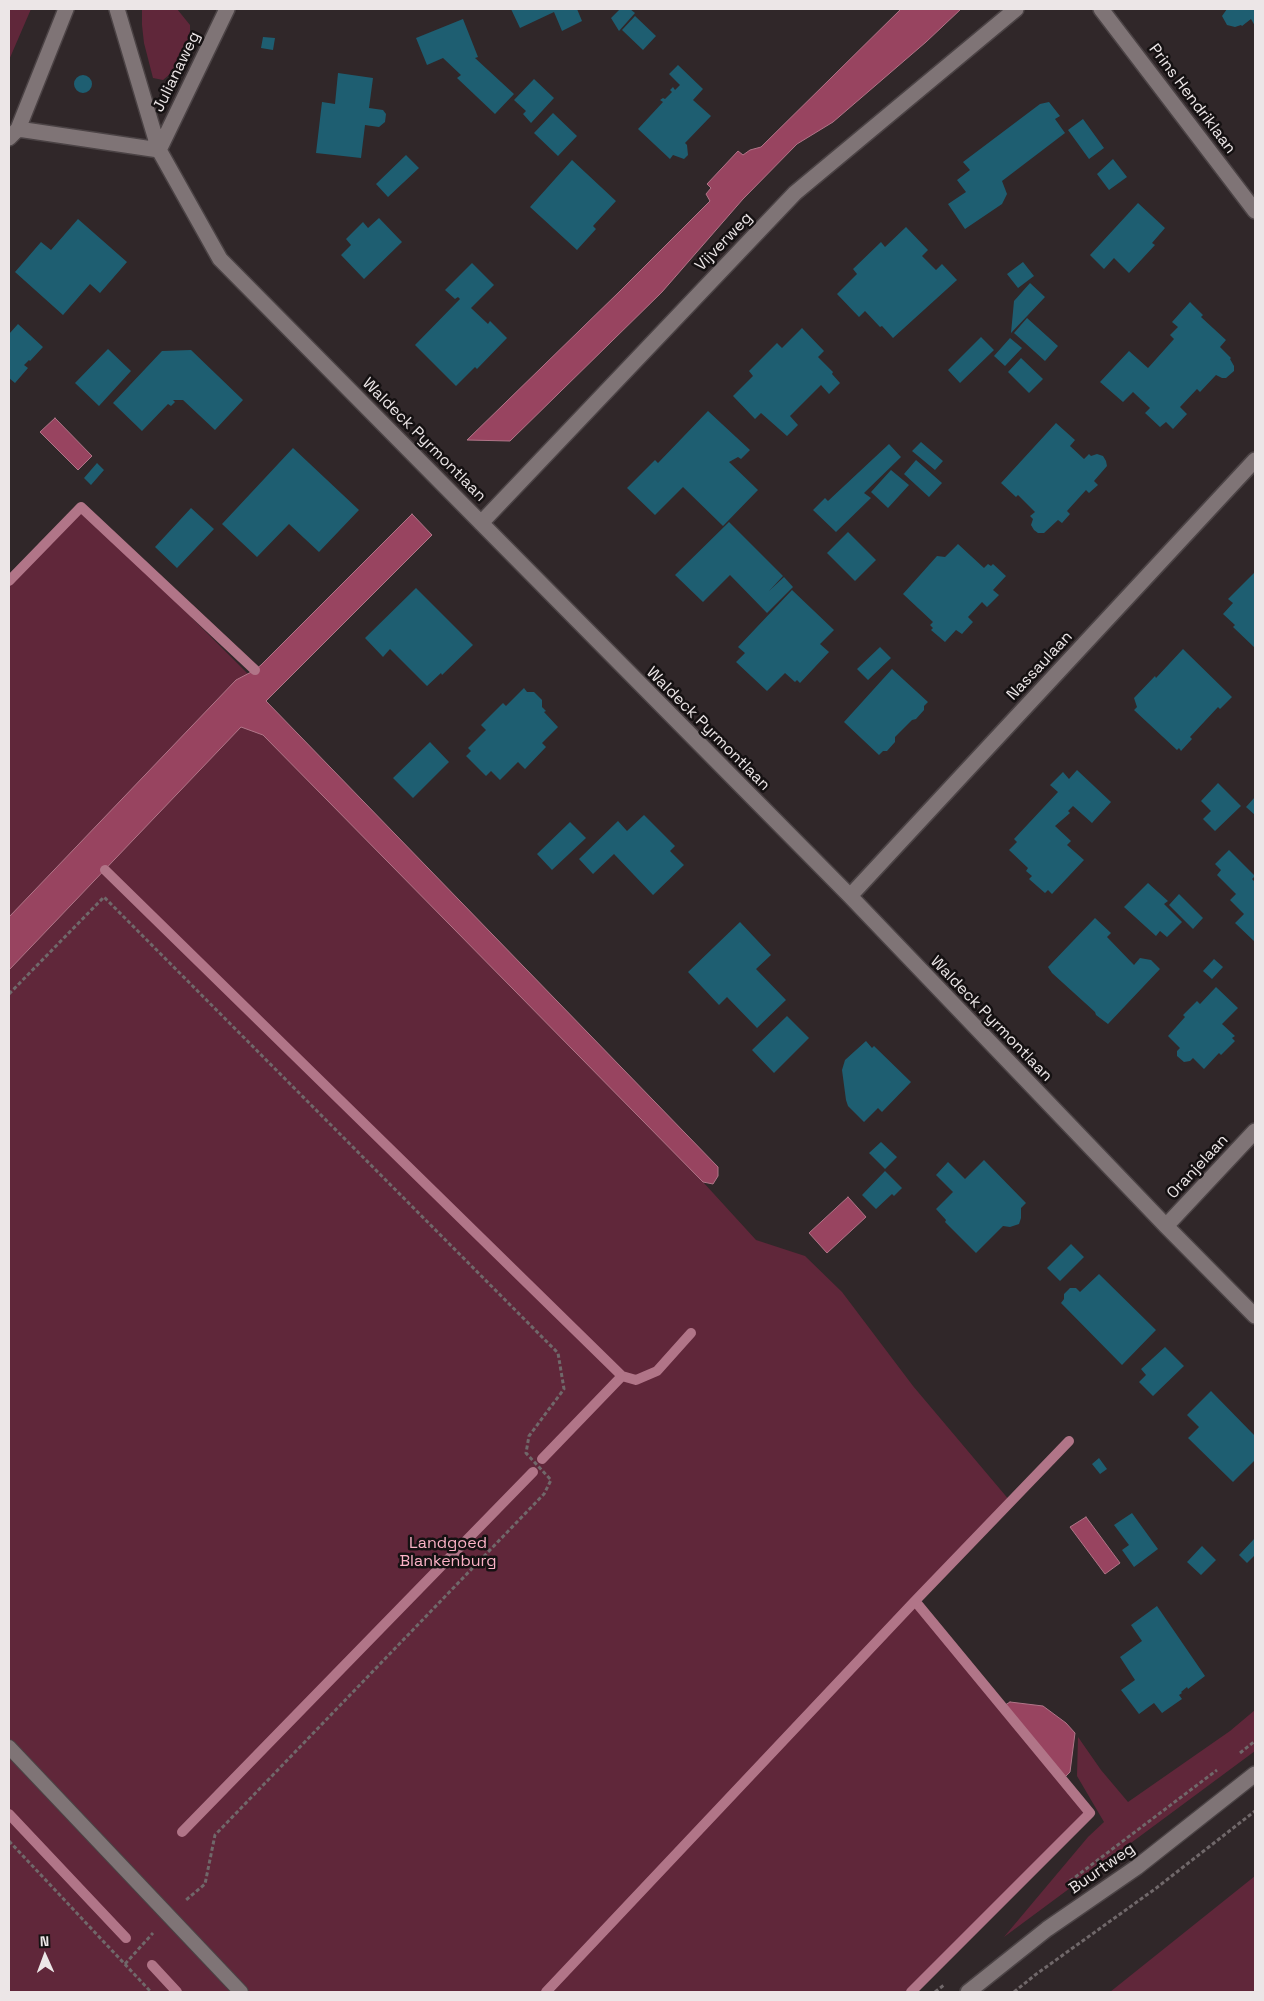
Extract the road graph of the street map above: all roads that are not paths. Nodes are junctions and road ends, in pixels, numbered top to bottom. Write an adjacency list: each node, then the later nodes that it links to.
1 (66, 9): 6 (street)
2 (117, 9): 7 (street, Waldeck Pyrmontlaan)
3 (226, 9): 7 (street, Julianaweg)
4 (1016, 9): 10 (street, Vijverweg)
5 (1101, 9): 8 (street, Prins Hendriklaan)
6 (13, 134): 7 (street)
7 (159, 150): 10 (street, Waldeck Pyrmontlaan)
8 (1255, 211)
9 (1255, 460): 11 (street, Nassaulaan)
10 (481, 523): 11 (street, Waldeck Pyrmontlaan)
11 (850, 896): 13 (street, Waldeck Pyrmontlaan)
12 (1255, 1131): 13 (street, Oranjelaan)
13 (1166, 1226): 14 (street, Waldeck Pyrmontlaan)
14 (1255, 1316)
15 (9, 1746): 17 (lane)
16 (1255, 1774): 18 (street, Buurtweg)
17 (242, 1992)
18 (968, 1992)

